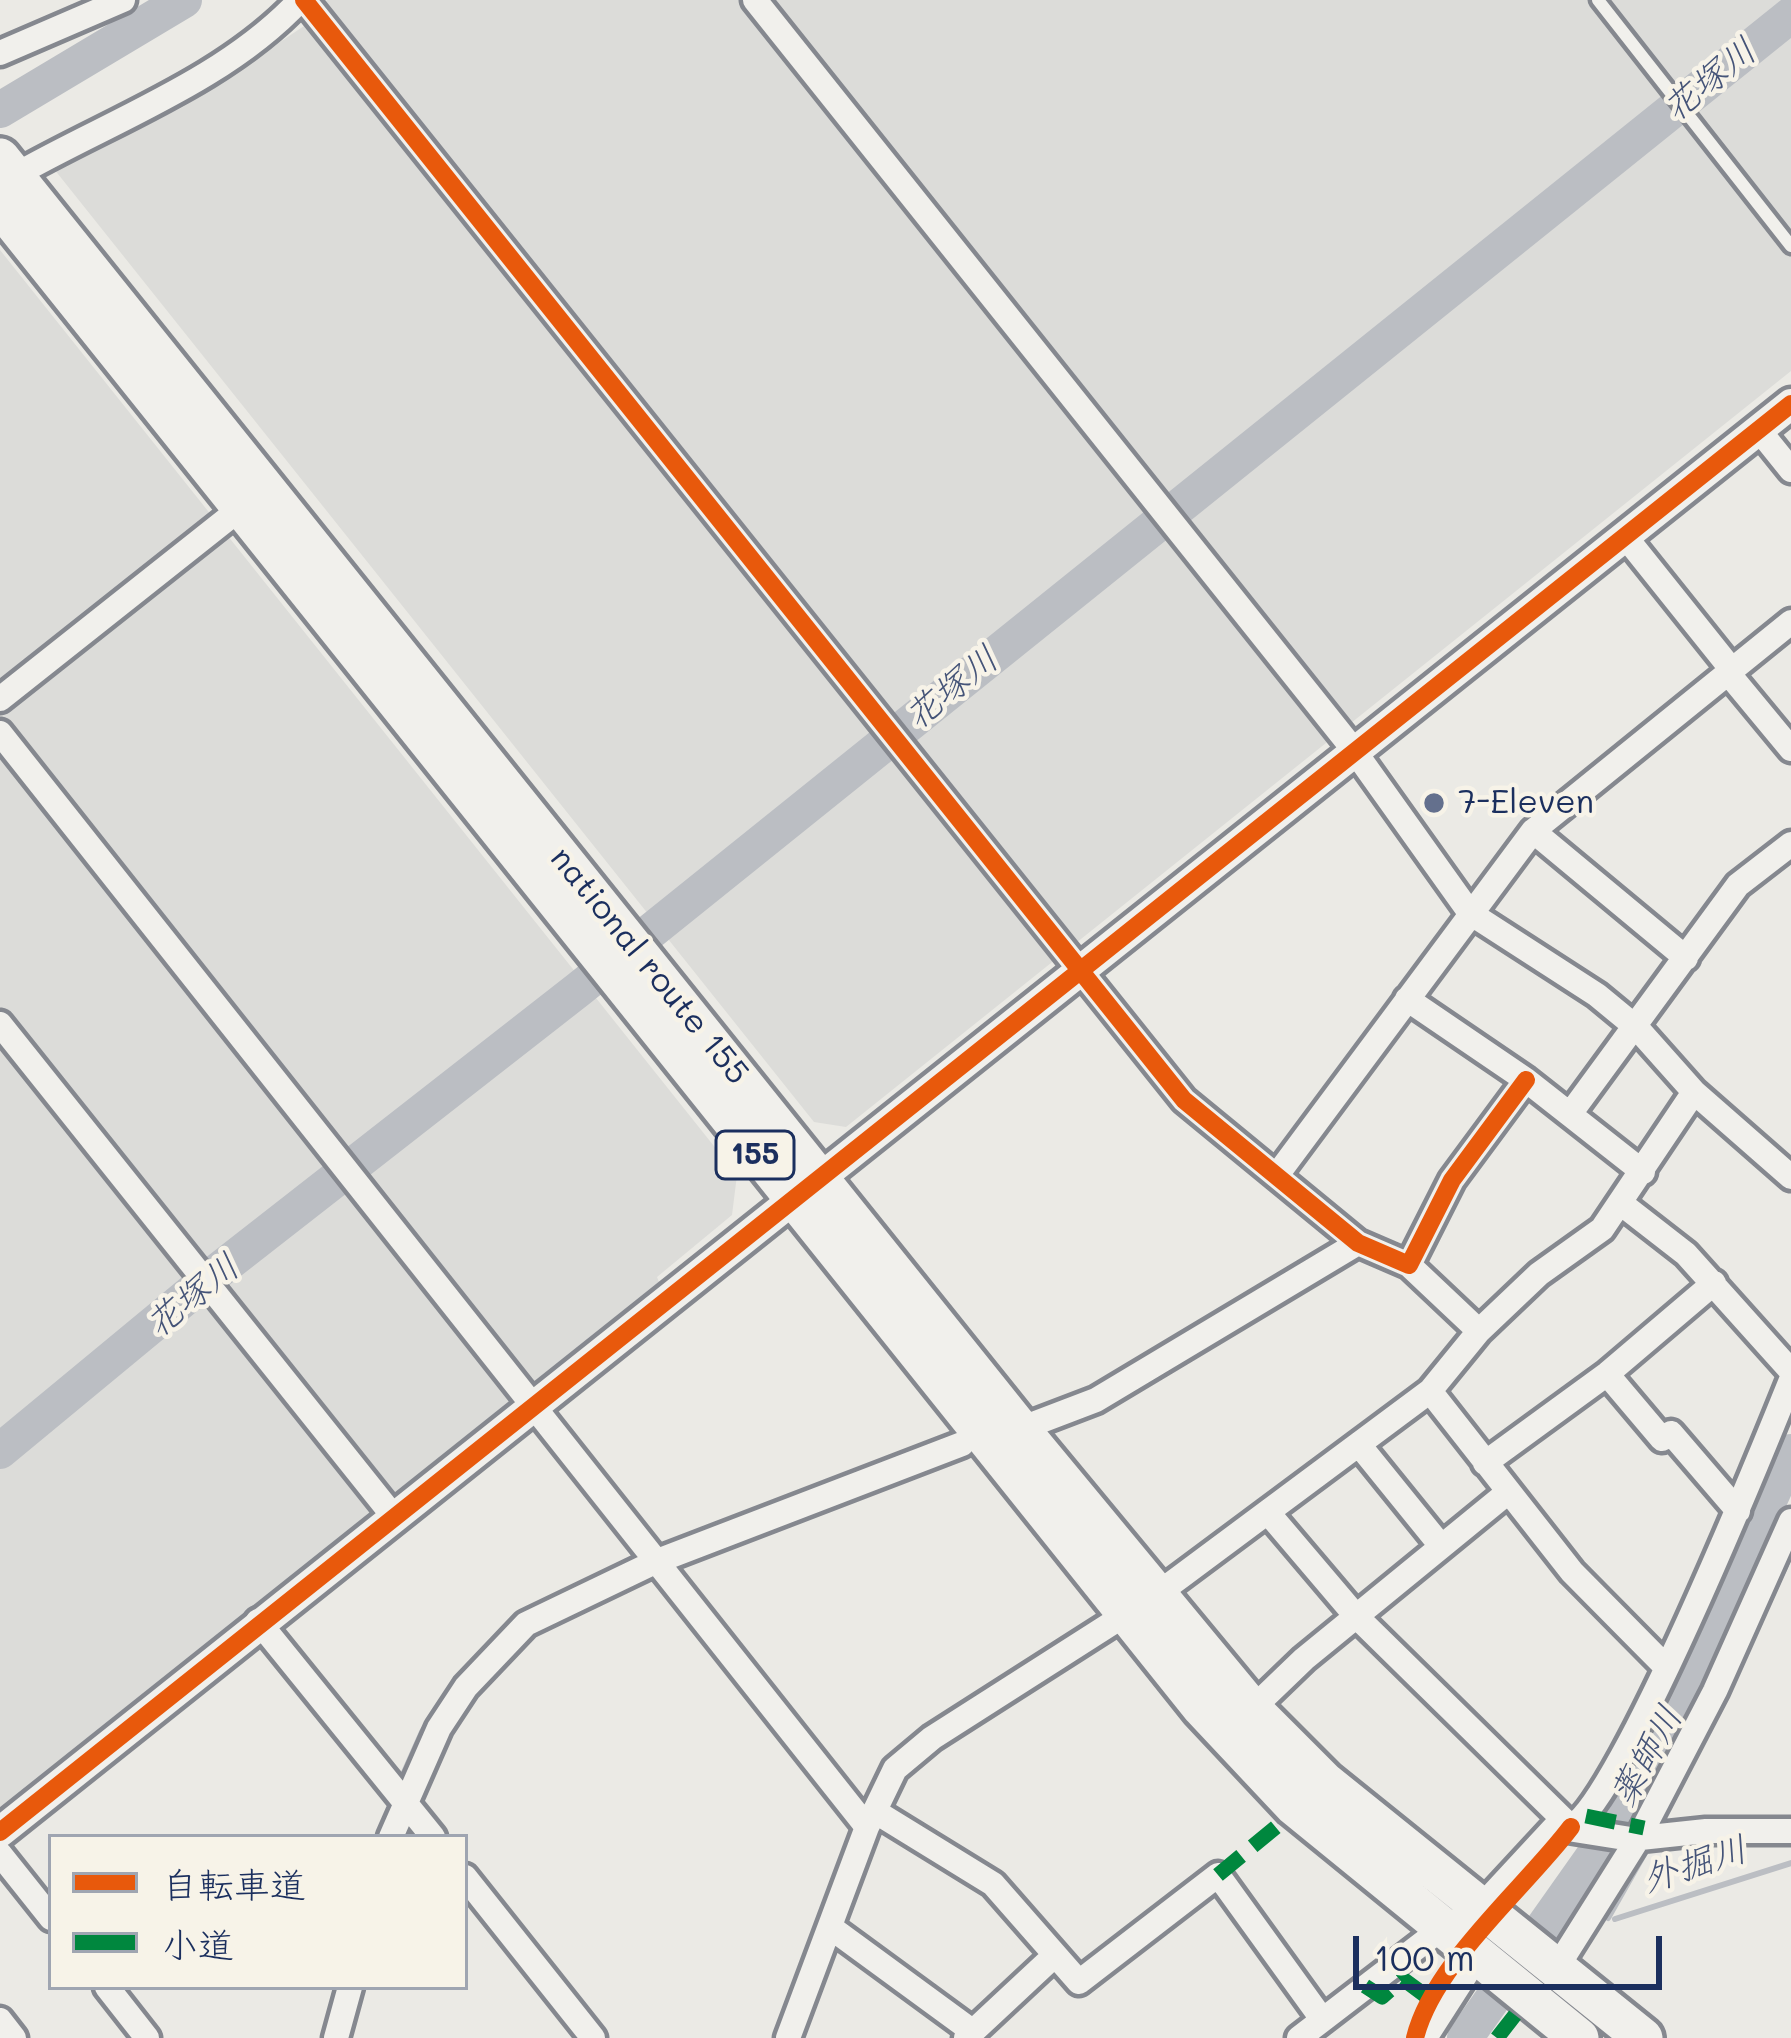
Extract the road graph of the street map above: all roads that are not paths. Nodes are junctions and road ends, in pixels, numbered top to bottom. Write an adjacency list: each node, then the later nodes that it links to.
1 (123, 0): 5 (street)
2 (302, 0): 6 (street); 23 (street)
3 (755, 0): 17 (street)
4 (1598, 0): 7 (lane)
5 (0, 53)
6 (4, 180): 11 (highway, national route 155 / 155); 33 (highway, national route 155 / 155)
7 (1791, 246)
8 (1791, 404): 9 (street)
9 (1759, 429): 10 (street); 12 (street)
10 (1791, 470)
11 (242, 508): 15 (street); 33 (highway, national route 155 / 155)
12 (1624, 535): 14 (street); 17 (street)
13 (1791, 622): 14 (street)
14 (1730, 671): 18 (street); 19 (street)
15 (0, 699)
16 (0, 733): 42 (street)
17 (1353, 749): 21 (street); 23 (street)
18 (1791, 749)
19 (1533, 831): 21 (street); 22 (street)
20 (1791, 844): 22 (street)
21 (1470, 914): 24 (street); 26 (street)
22 (1686, 958): 26 (street)
23 (1078, 970): 31 (street); 33 (street)
24 (1407, 999): 27 (street); 31 (street)
25 (0, 1024): 50 (street)
26 (1637, 1028): 28 (street); 29 (street)
27 (1526, 1080): 29 (street); 36 (street)
28 (1694, 1092): 30 (street); 32 (street)
29 (1570, 1114): 30 (street)
30 (1643, 1172): 34 (street)
31 (1277, 1175): 35 (street)
32 (1791, 1178)
33 (806, 1190): 42 (street); 43 (highway, national route 155 / 155); 54 (highway, national route 155 / 155)
34 (1623, 1205): 37 (street); 38 (street)
35 (1358, 1243): 36 (street); 43 (street)
36 (1409, 1265): 38 (street)
37 (1714, 1283): 39 (street); 40 (street)
38 (1479, 1330): 41 (street)
39 (1607, 1374): 46 (street); 48 (street)
40 (1791, 1376): 48 (street)
41 (1430, 1391): 45 (street); 46 (street)
42 (534, 1409): 50 (street); 53 (street)
43 (1020, 1430): 54 (highway, national route 155 / 155)
44 (962, 1444): 53 (street)
45 (1360, 1446): 49 (street); 52 (street)
46 (1485, 1463): 47 (street)
47 (1507, 1492): 52 (street); 57 (street)
48 (1738, 1511): 57 (street)
49 (1270, 1515): 54 (street); 55 (street)
50 (394, 1516): 56 (street)
51 (1791, 1522): 66 (street)
52 (1441, 1546): 55 (street)
53 (655, 1562): 59 (street); 60 (street)
54 (1141, 1604): 58 (highway, national route 155 / 155); 60 (street); 72 (highway, national route 155 / 155)
55 (1355, 1615): 58 (street); 61 (street)
56 (258, 1622): 59 (street); 63 (street)
57 (1666, 1667): 61 (street)
58 (1252, 1709): 69 (highway, national route 155 / 155)
59 (403, 1801): 64 (street); 65 (street)
60 (872, 1820): 71 (street); 73 (street)
61 (1578, 1829): 66 (street); 69 (street)
62 (1791, 1831): 66 (street)
63 (0, 1832)
64 (392, 1834)
65 (430, 1834)
66 (1635, 1838): 75 (street)
67 (0, 1854): 70 (street)
68 (468, 1881): 84 (street)
69 (1480, 1909): 72 (street); 75 (highway, national route 155 / 155)
70 (48, 1914)
71 (830, 1927): 80 (street); 85 (street)
72 (1441, 1928): 74 (highway, national route 155 / 155); 78 (street)
73 (1055, 1954): 78 (street); 80 (street)
74 (1477, 1957): 87 (street); 88 (highway, national route 155 / 155)
75 (1556, 1969): 89 (highway, national route 155 / 155)
76 (108, 1990): 82 (street)
77 (349, 1990): 83 (street)
78 (1322, 2019): 86 (street)
79 (0, 2020): 81 (street)
80 (969, 2035)
81 (14, 2038)
82 (147, 2038)
83 (336, 2038)
84 (593, 2038)
85 (788, 2038)
86 (1299, 2038)
87 (1425, 2038)
88 (1580, 2038)
89 (1643, 2038)

